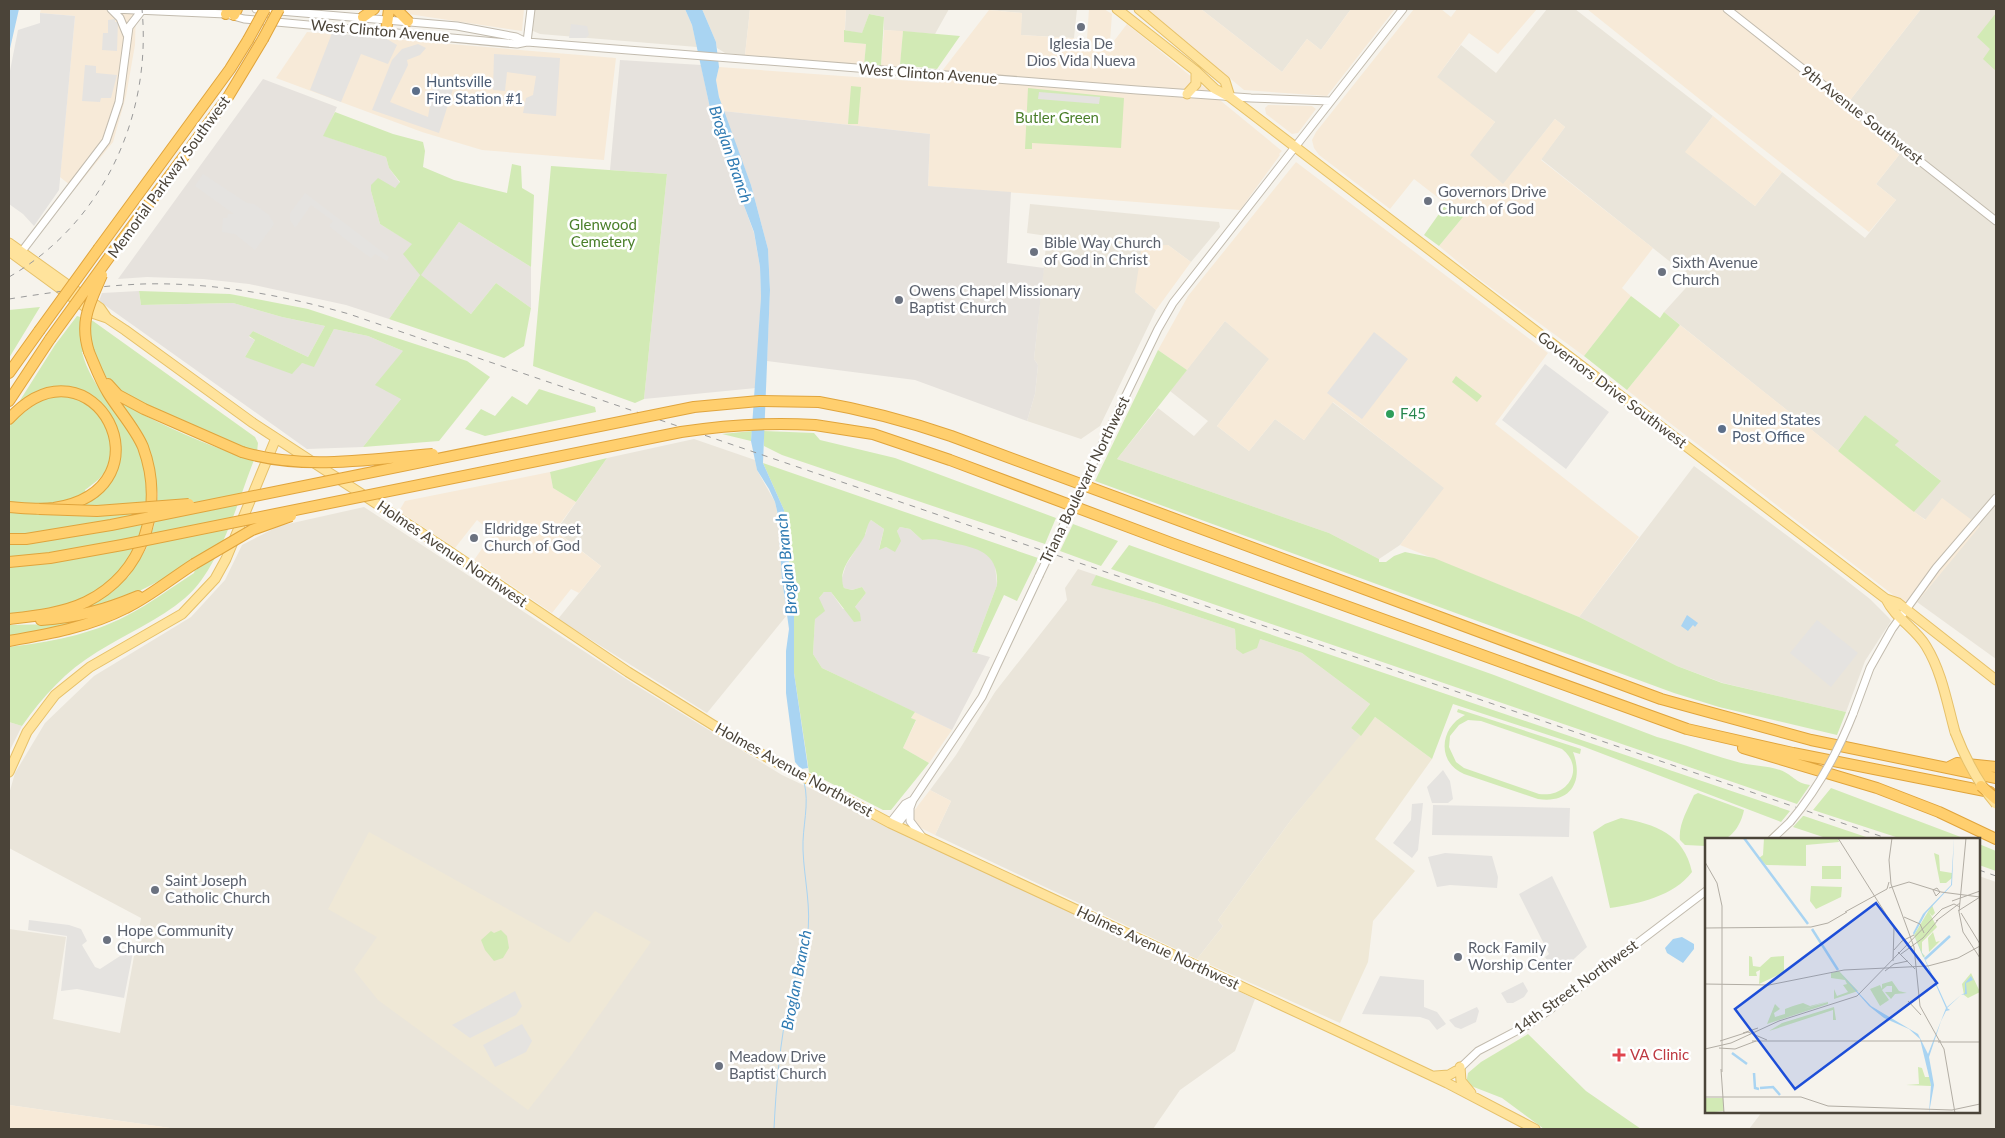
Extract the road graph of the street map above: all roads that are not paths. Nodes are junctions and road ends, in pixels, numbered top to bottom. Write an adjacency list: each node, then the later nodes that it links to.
1 (112, 9): 12 (street, West Clinton Avenue); 19 (street)
2 (243, 9): 14 (street)
3 (256, 9): 4 (street, West Clinton Avenue)
4 (270, 9): 16 (street, West Clinton Avenue); 30 (highway, Memorial Parkway Southwest, bridge); 31 (highway, Memorial Parkway Southwest, bridge)
5 (374, 9): 16 (highway)
6 (396, 9): 17 (highway)
7 (531, 9): 20 (street)
8 (1117, 9): 21 (main road, Governors Drive Southwest)
9 (1139, 9): 23 (main road, Governors Drive Southwest)
10 (1403, 9): 24 (street, Triana Boulevard Northwest)
11 (1727, 9): 26 (street, 9th Avenue Southwest)
12 (143, 10): 13 (street, West Clinton Avenue); 19 (street)
13 (182, 10): 14 (street, West Clinton Avenue)
14 (231, 12): 18 (street, West Clinton Avenue)
15 (385, 14): 16 (street, West Clinton Avenue); 17 (street, West Clinton Avenue); 18 (highway)
16 (363, 17)
17 (408, 21): 20 (street, West Clinton Avenue)
18 (384, 31): 20 (street, West Clinton Avenue)
19 (127, 35): 29 (street)
20 (527, 42): 22 (street, West Clinton Avenue)
21 (1196, 71): 22 (main road); 23 (main road, Governors Drive Southwest)
22 (1187, 94): 23 (street, West Clinton Avenue)
23 (1230, 97): 24 (street, West Clinton Avenue); 25 (main road, Governors Drive Southwest)
24 (1330, 101): 25 (street, Triana Boulevard Northwest)
25 (1295, 147): 47 (main road, Governors Drive Southwest); 61 (street, Triana Boulevard Northwest, bridge)
26 (1996, 221)
27 (9, 243): 29 (main road, Holmes Avenue Northwest)
28 (9, 251): 29 (main road, Holmes Avenue Northwest)
29 (19, 254): 37 (main road, Holmes Avenue Northwest)
30 (110, 256): 34 (highway, bridge); 35 (highway, Memorial Parkway Southwest, bridge)
31 (39, 331): 32 (highway); 33 (highway)
32 (9, 362)
33 (9, 373)
34 (99, 374): 38 (highway, bridge); 50 (highway)
35 (9, 401)
36 (9, 419): 43 (highway, bridge)
37 (276, 438): 56 (main road); 64 (main road, Holmes Avenue Northwest)
38 (476, 450): 40 (highway, bridge); 55 (highway, bridge)
39 (1996, 498): 48 (street)
40 (235, 500): 43 (highway, bridge); 44 (highway, bridge)
41 (330, 504): 45 (highway, bridge); 46 (highway, bridge); 53 (highway, bridge)
42 (9, 507): 43 (highway)
43 (39, 509)
44 (9, 539)
45 (9, 562)
46 (158, 588): 50 (highway); 51 (highway)
47 (1886, 599): 48 (main road, Governors Drive Southwest); 49 (main road)
48 (1906, 610): 49 (street); 52 (main road, Governors Drive Southwest)
49 (1901, 618): 58 (main road, bridge); 66 (street, bridge)
50 (9, 619)
51 (9, 641)
52 (1996, 680)
53 (1688, 729): 59 (highway); 67 (highway)
54 (1996, 767): 55 (highway)
55 (1947, 768): 57 (highway)
56 (9, 772)
57 (1996, 778)
58 (1982, 786): 60 (highway, bridge); 62 (main road, bridge)
59 (1996, 793)
60 (1996, 799)
61 (913, 800): 63 (street, Triana Boulevard Northwest); 64 (street)
62 (1996, 804)
63 (910, 808): 64 (street, Triana Boulevard Northwest); 65 (street)
64 (893, 824): 65 (main road, Holmes Avenue Northwest)
65 (923, 838): 70 (main road, Holmes Avenue Northwest)
66 (1773, 838)
67 (1996, 839)
68 (1705, 892): 69 (street, 14th Street Northwest)
69 (1458, 1069): 70 (main road); 71 (street, 14th Street Northwest); 72 (main road)
70 (1431, 1075): 71 (main road, Holmes Avenue Northwest)
71 (1447, 1083): 72 (main road, Holmes Avenue Northwest)
72 (1475, 1097): 73 (main road, Holmes Avenue Northwest)
73 (1534, 1129)

